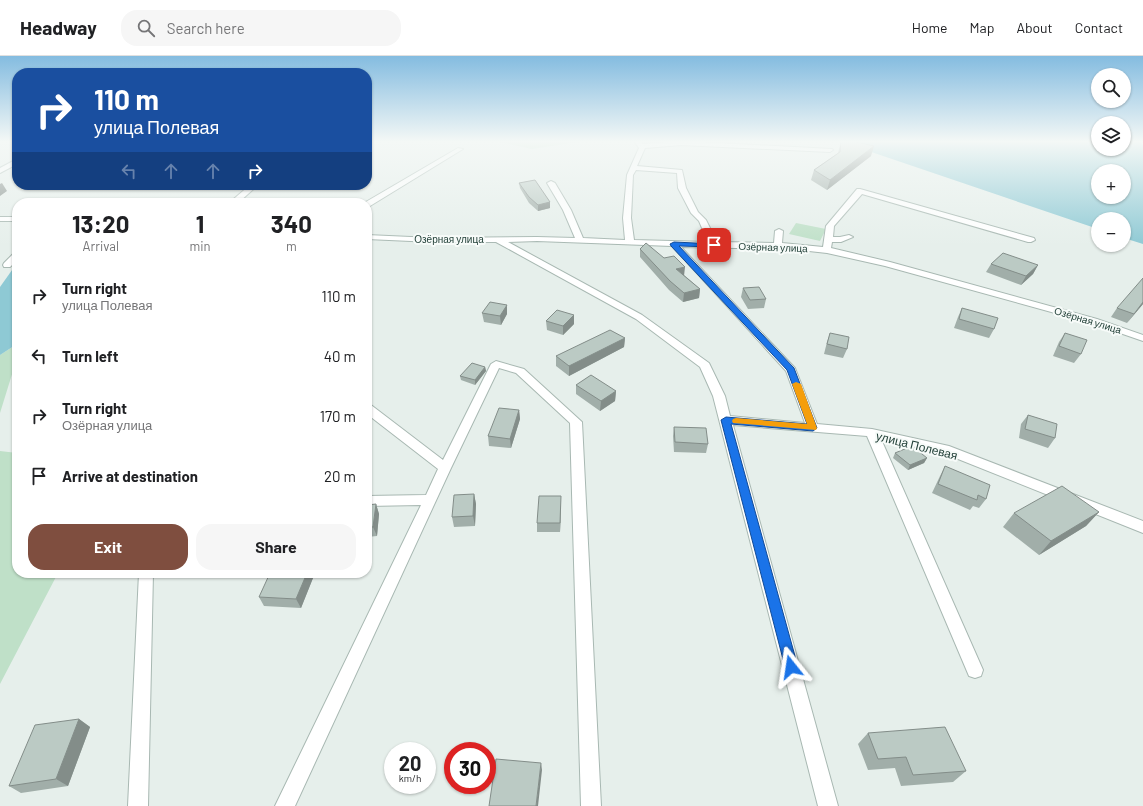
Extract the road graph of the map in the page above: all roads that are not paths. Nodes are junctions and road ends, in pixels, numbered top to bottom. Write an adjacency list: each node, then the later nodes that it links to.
1 (414, 176): 7 (street)
2 (630, 176): 17 (street)
3 (681, 176): 20 (street)
4 (551, 183): 15 (street)
5 (248, 190): 6 (street)
6 (239, 198)
7 (372, 201)
8 (0, 219): 9 (street)
9 (12, 219)
10 (779, 231): 19 (street)
11 (372, 237): 13 (street, Озёрная улица)
12 (850, 237): 14 (street)
13 (498, 239): 15 (street, Озёрная улица); 26 (street)
14 (828, 239): 16 (street); 21 (street)
15 (580, 240): 17 (street, Озёрная улица)
16 (1031, 240)
17 (630, 243): 18 (street, Озёрная улица)
18 (674, 244): 20 (street, Озёрная улица); 27 (street)
19 (778, 246): 20 (street, Озёрная улица); 21 (street, Озёрная улица)
20 (718, 247)
21 (827, 250): 24 (street, Озёрная улица)
22 (12, 260): 23 (street)
23 (7, 265)
24 (1143, 338)
25 (372, 412): 29 (street)
26 (726, 420): 27 (street, улица Полевая); 38 (street)
27 (813, 428): 28 (street, улица Полевая)
28 (872, 434): 32 (street, улица Полевая); 34 (street)
29 (445, 468): 30 (street); 37 (street)
30 (429, 500): 31 (street); 36 (street)
31 (372, 501)
32 (1143, 526)
33 (146, 578): 35 (street)
34 (975, 670)
35 (138, 806)
36 (285, 806)
37 (591, 806)
38 (828, 806)

